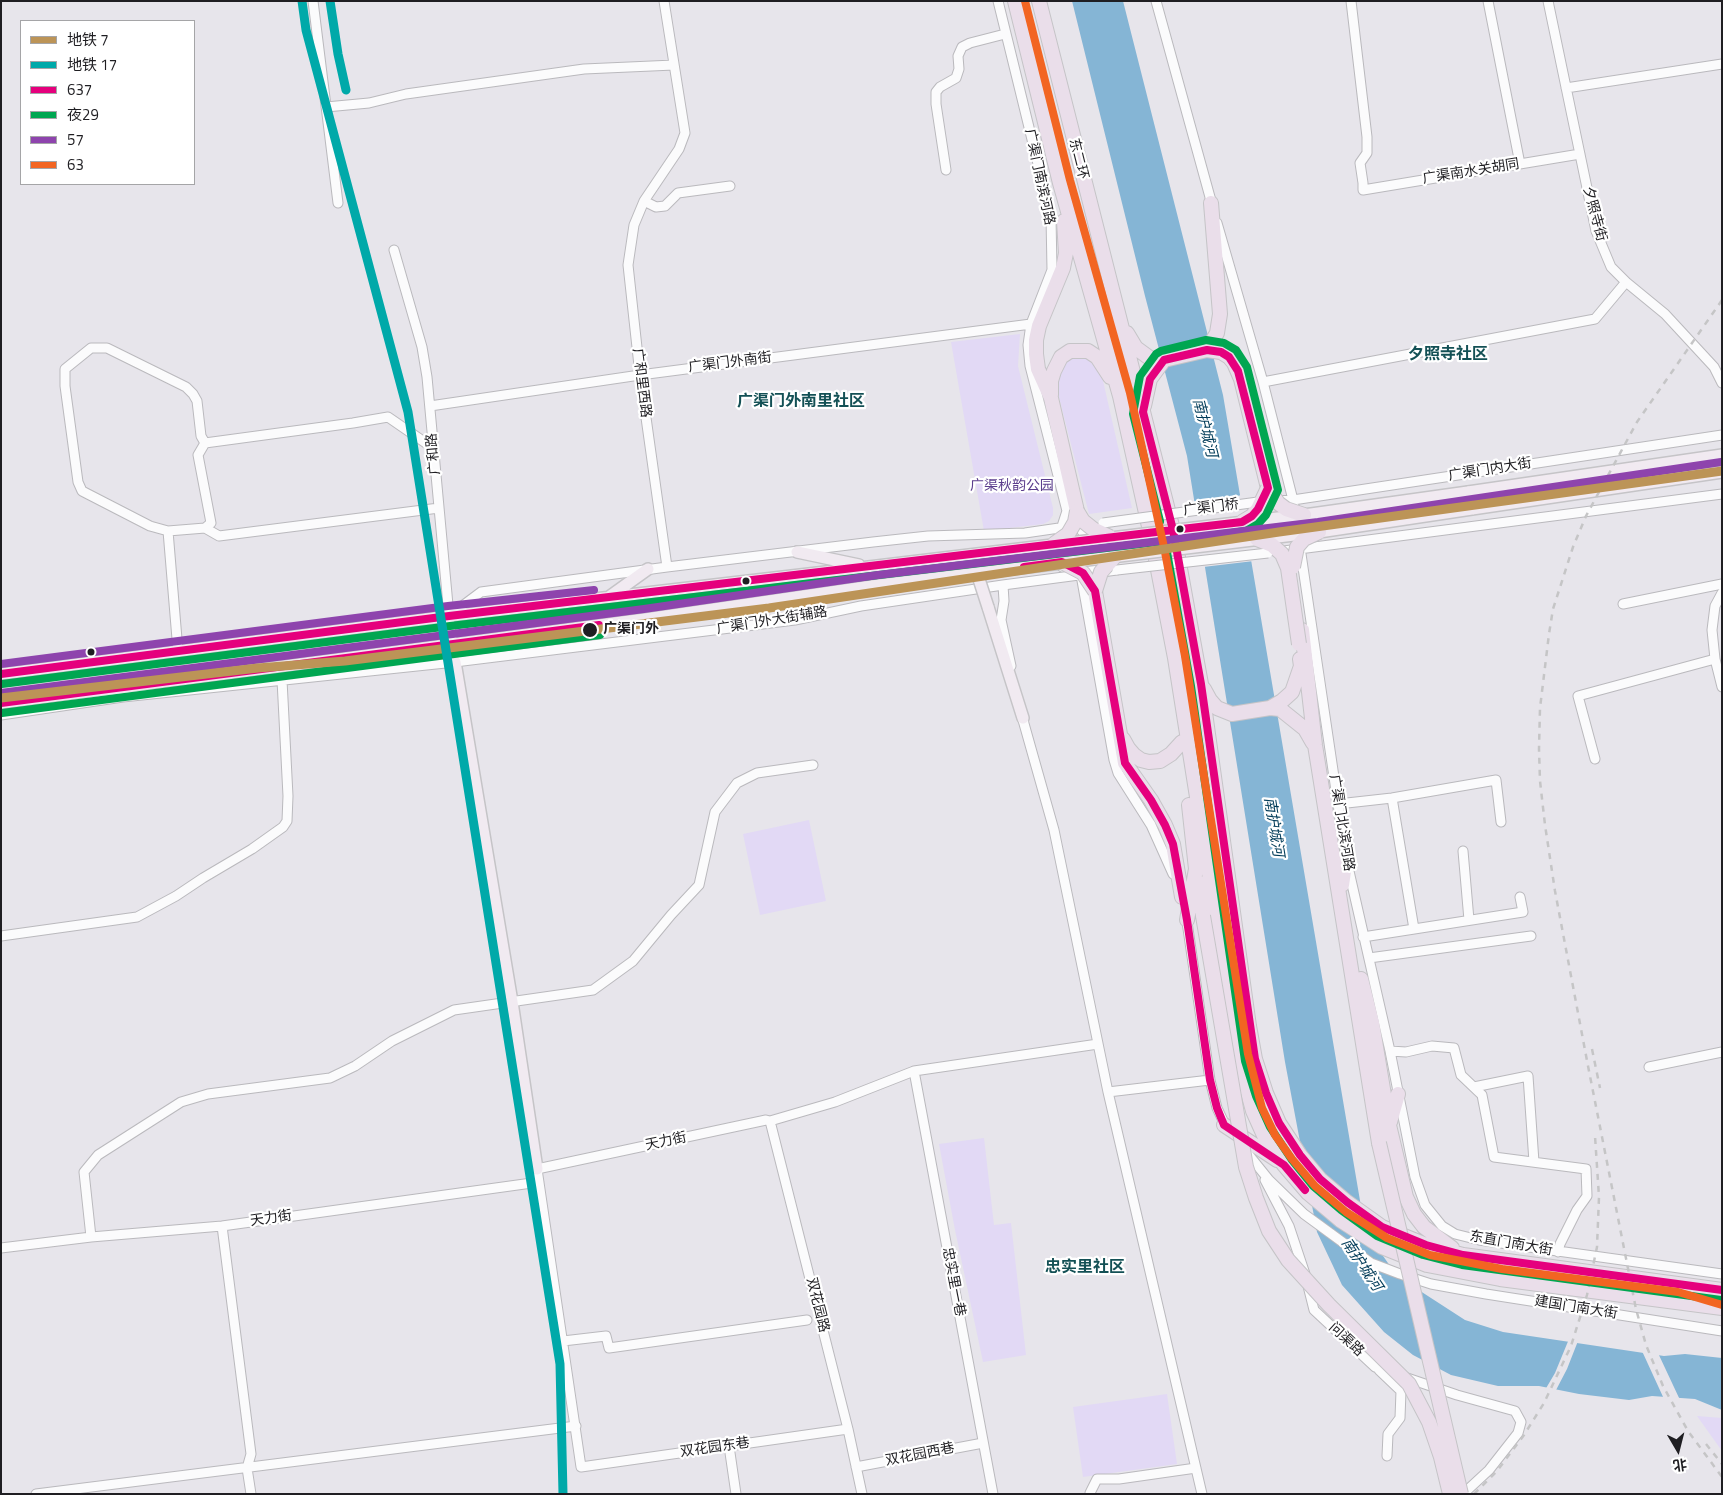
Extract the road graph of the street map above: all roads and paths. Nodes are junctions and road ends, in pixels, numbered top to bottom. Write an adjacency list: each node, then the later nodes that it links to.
1 (313, 1): 14 (street)
2 (664, 1): 12 (street, 广和里西路)
3 (998, 1): 10 (street, 广渠门南滨河路)
4 (1016, 1): 18 (highway, 东二环)
5 (1039, 1): 25 (highway, 东二环)
6 (1156, 1): 22 (street)
7 (1351, 1): 16 (street, 广渠南水关胡同)
8 (1488, 1): 16 (street)
9 (1548, 1): 13 (street, 夕照寺街)
10 (1006, 34): 17 (street); 26 (street, 广渠门南滨河路)
11 (1722, 64): 13 (street)
12 (674, 65): 14 (street); 20 (street, 广和里西路)
13 (1566, 88): 15 (street, 夕照寺街)
14 (326, 107): 21 (street)
15 (1580, 154): 16 (street, 广渠南水关胡同); 24 (street, 夕照寺街)
16 (1520, 164)
17 (946, 170)
18 (1060, 182): 32 (highway, 东二环); 33 (highway)
19 (730, 186): 20 (street)
20 (644, 201): 29 (street, 广和里西路)
21 (338, 203)
22 (1211, 203): 27 (highway); 30 (street)
23 (394, 250): 34 (street, 广和路)
24 (1626, 282): 30 (street); 31 (street, 夕照寺街)
25 (1119, 321): 28 (highway); 35 (highway, 东二环)
26 (1031, 324): 29 (street, 广渠门外南街); 52 (street, 广渠门南滨河路)
27 (1206, 350): 28 (highway); 41 (highway)
28 (1164, 360): 35 (highway)
29 (640, 375): 34 (street, 广渠门外南街); 62 (street, 广和里西路)
30 (1263, 382): 44 (street)
31 (1722, 383)
32 (1120, 396): 33 (highway); 76 (highway, 东二环)
33 (1051, 398): 47 (highway)
34 (430, 406): 38 (street, 广和路)
35 (1143, 412): 81 (highway, 东二环)
36 (1722, 435): 44 (street, 广渠门内大街)
37 (205, 443): 38 (street); 51 (street); 53 (street)
38 (433, 448): 46 (street, 广和路)
39 (1722, 455): 42 (main road, 广渠门内大街)
40 (1722, 472): 54 (main road, bridge)
41 (1268, 488): 48 (highway, bridge); 49 (highway, bridge)
42 (1468, 492): 48 (main road, 广渠门桥, bridge)
43 (1722, 494): 58 (street)
44 (1293, 500): 45 (street, 广渠门内大街); 58 (street, 广渠门北滨河路)
45 (1258, 502): 50 (street, 广渠门桥, bridge)
46 (439, 508): 51 (street); 73 (street, 广和路)
47 (1077, 511): 55 (highway, bridge); 57 (highway, bridge)
48 (1304, 515): 49 (main road, 广渠门桥, bridge)
49 (1242, 522): 55 (main road, 广渠门桥, bridge)
50 (1078, 526): 52 (street); 66 (street)
51 (206, 528): 53 (street)
52 (1062, 528): 59 (street); 66 (street)
53 (168, 531): 75 (street)
54 (1319, 532): 56 (main road, bridge); 89 (highway, bridge)
55 (1110, 537): 57 (main road, 广渠门桥, bridge)
56 (1257, 539): 60 (main road, bridge); 84 (highway, bridge)
57 (1054, 544): 63 (main road, 广渠门桥, bridge)
58 (1300, 549): 66 (street, 广渠门外大街辅路, bridge); 93 (street, 广渠门北滨河路)
59 (797, 552): 62 (street); 63 (main road)
60 (1116, 556): 61 (main road, bridge); 69 (highway, bridge)
61 (1062, 562): 65 (main road, bridge); 69 (highway, bridge)
62 (666, 567): 64 (street)
63 (872, 567): 71 (main road, 广渠门桥)
64 (648, 569): 71 (main road); 73 (street)
65 (977, 573): 74 (main road, bridge); 86 (main road, bridge)
66 (1084, 575): 68 (street, 广渠门外大街辅路); 99 (street)
67 (1722, 584): 72 (street)
68 (1003, 585): 78 (street, 广渠门外大街辅路); 86 (street)
69 (1095, 591): 87 (highway)
70 (1722, 593): 77 (street)
71 (607, 598): 73 (main road, 广渠门桥)
72 (1623, 604)
73 (450, 616): 74 (street, 广和路); 75 (main road, 广渠门桥)
74 (453, 644): 78 (street, 广和路); 83 (main road)
75 (178, 651): 79 (main road, 广渠门桥)
76 (1175, 658): 88 (highway); 123 (highway, 东二环)
77 (1715, 659): 82 (street); 90 (street)
78 (455, 662): 80 (street, 广渠门外大街辅路); 109 (main road)
79 (1, 674)
80 (282, 680): 85 (street, 广渠门外大街辅路); 104 (street)
81 (1201, 684): 84 (highway); 131 (highway, 东二环)
82 (1722, 687)
83 (1, 703)
84 (1270, 708): 89 (highway)
85 (1, 714)
86 (1023, 718): 110 (street)
87 (1118, 730): 88 (highway); 99 (highway)
88 (1182, 742): 97 (highway)
89 (1315, 745): 98 (highway)
90 (1595, 759)
91 (813, 765): 109 (street)
92 (1392, 798): 93 (street); 94 (street); 103 (street)
93 (1338, 804): 96 (street, 广渠门北滨河路)
94 (1501, 822)
95 (1463, 851): 102 (street)
96 (1346, 858): 98 (highway); 106 (street, 广渠门北滨河路)
97 (1196, 869): 101 (highway); 157 (highway, bridge)
98 (1340, 895): 107 (highway)
99 (1182, 897): 101 (street)
100 (1520, 897): 102 (street)
101 (1187, 920): 115 (street)
102 (1469, 920): 103 (street)
103 (1414, 929): 106 (street)
104 (1, 936)
105 (1531, 936): 108 (street)
106 (1363, 937): 108 (street, 广渠门北滨河路)
107 (1348, 943): 121 (highway); 158 (highway, bridge)
108 (1369, 958): 111 (street, 广渠门北滨河路)
109 (512, 1002): 125 (main road); 128 (street)
110 (1098, 1044): 114 (street, 天力街); 117 (street)
111 (1390, 1051): 116 (street); 118 (street, 广渠门北滨河路)
112 (1722, 1052): 113 (street)
113 (1649, 1067)
114 (914, 1071): 119 (street, 天力街); 143 (street, 忠实里一巷)
115 (1210, 1080): 117 (street); 120 (street)
116 (1474, 1087): 122 (street); 122 (street)
117 (1108, 1092): 148 (street)
118 (1398, 1094): 121 (highway); 130 (street, 东直门南大街)
119 (768, 1121): 125 (street, 天力街); 142 (street, 双花园路)
120 (1224, 1125): 123 (highway); 124 (street)
121 (1389, 1125): 131 (highway)
122 (1534, 1162): 130 (street)
123 (1284, 1165): 134 (highway, 东二环)
124 (1258, 1166): 138 (street, 建国门南大街); 140 (street, 问渠路)
125 (537, 1169): 126 (street)
126 (539, 1182): 127 (street, 天力街); 139 (street)
127 (222, 1226): 128 (street, 天力街); 147 (street)
128 (91, 1237): 129 (street, 天力街)
129 (1, 1248)
130 (1558, 1252): 132 (street, 东直门南大街)
131 (1463, 1255): 133 (highway, 东二环)
132 (1722, 1274)
133 (1722, 1290)
134 (1677, 1302): 135 (highway, 东二环); 136 (highway)
135 (1722, 1308)
136 (1722, 1315)
137 (807, 1320): 139 (street)
138 (1722, 1331)
139 (563, 1341): 141 (street)
140 (1375, 1367): 145 (street); 158 (street, 问渠路)
141 (576, 1426): 144 (street, 双花园东巷); 147 (street)
142 (848, 1430): 144 (street, 双花园东巷); 146 (street, 双花园路)
143 (983, 1443): 146 (street, 双花园西巷); 154 (street, 忠实里一巷)
144 (729, 1446): 152 (street)
145 (1387, 1456)
146 (856, 1467): 153 (street, 双花园路)
147 (248, 1468): 150 (street); 151 (street)
148 (1196, 1468): 149 (street); 156 (street)
149 (1090, 1493): 155 (street)
150 (36, 1494)
151 (250, 1494)
152 (736, 1494)
153 (862, 1494)
154 (993, 1494)
155 (1079, 1494)
156 (1202, 1494)
157 (1450, 1494)
158 (1462, 1494)

